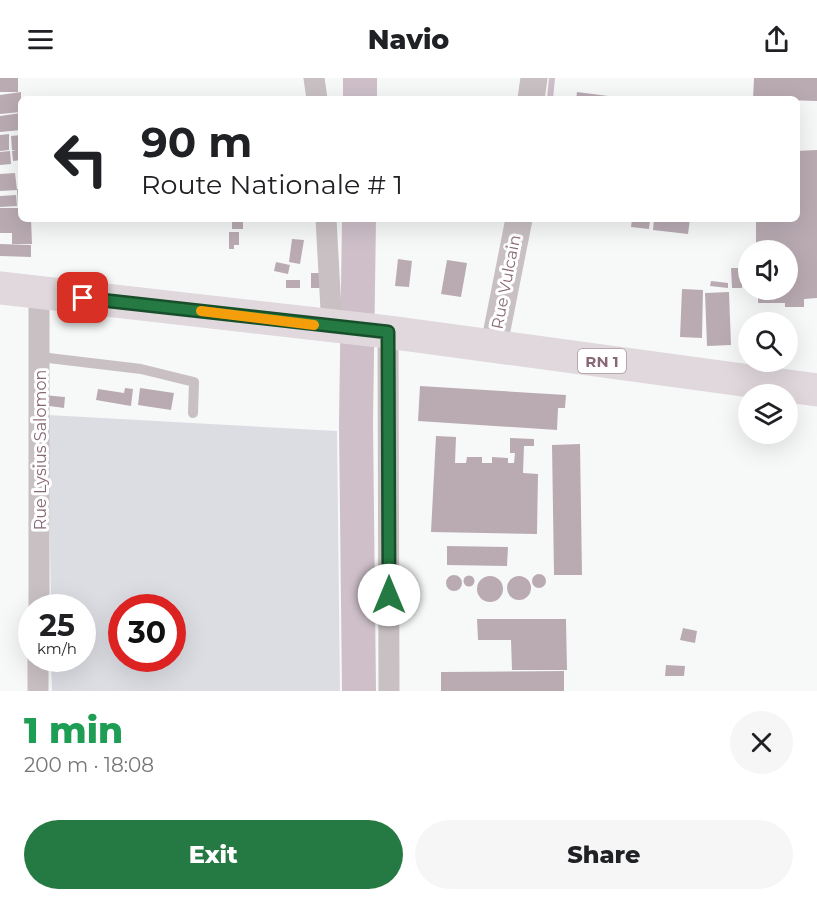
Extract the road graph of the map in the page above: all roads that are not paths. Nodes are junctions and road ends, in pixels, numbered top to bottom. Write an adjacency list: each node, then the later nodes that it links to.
1 (314, 78): 3 (street)
2 (534, 78): 4 (street)
3 (317, 96)
4 (531, 96)
5 (326, 222): 9 (street)
6 (518, 222): 11 (street, Rue Vulcain)
7 (0, 288): 8 (main road, RN 1)
8 (39, 293): 9 (main road, RN 1); 12 (street, Rue Lysius Salomon)
9 (342, 329): 10 (main road, RN 1)
10 (388, 332): 11 (main road, RN 1); 18 (street)
11 (494, 345): 13 (main road, RN 1)
12 (40, 357): 14 (lane); 15 (street, Rue Lysius Salomon)
13 (817, 390)
14 (193, 413)
15 (39, 594)
16 (38, 672): 17 (street)
17 (38, 691)
18 (389, 691)

